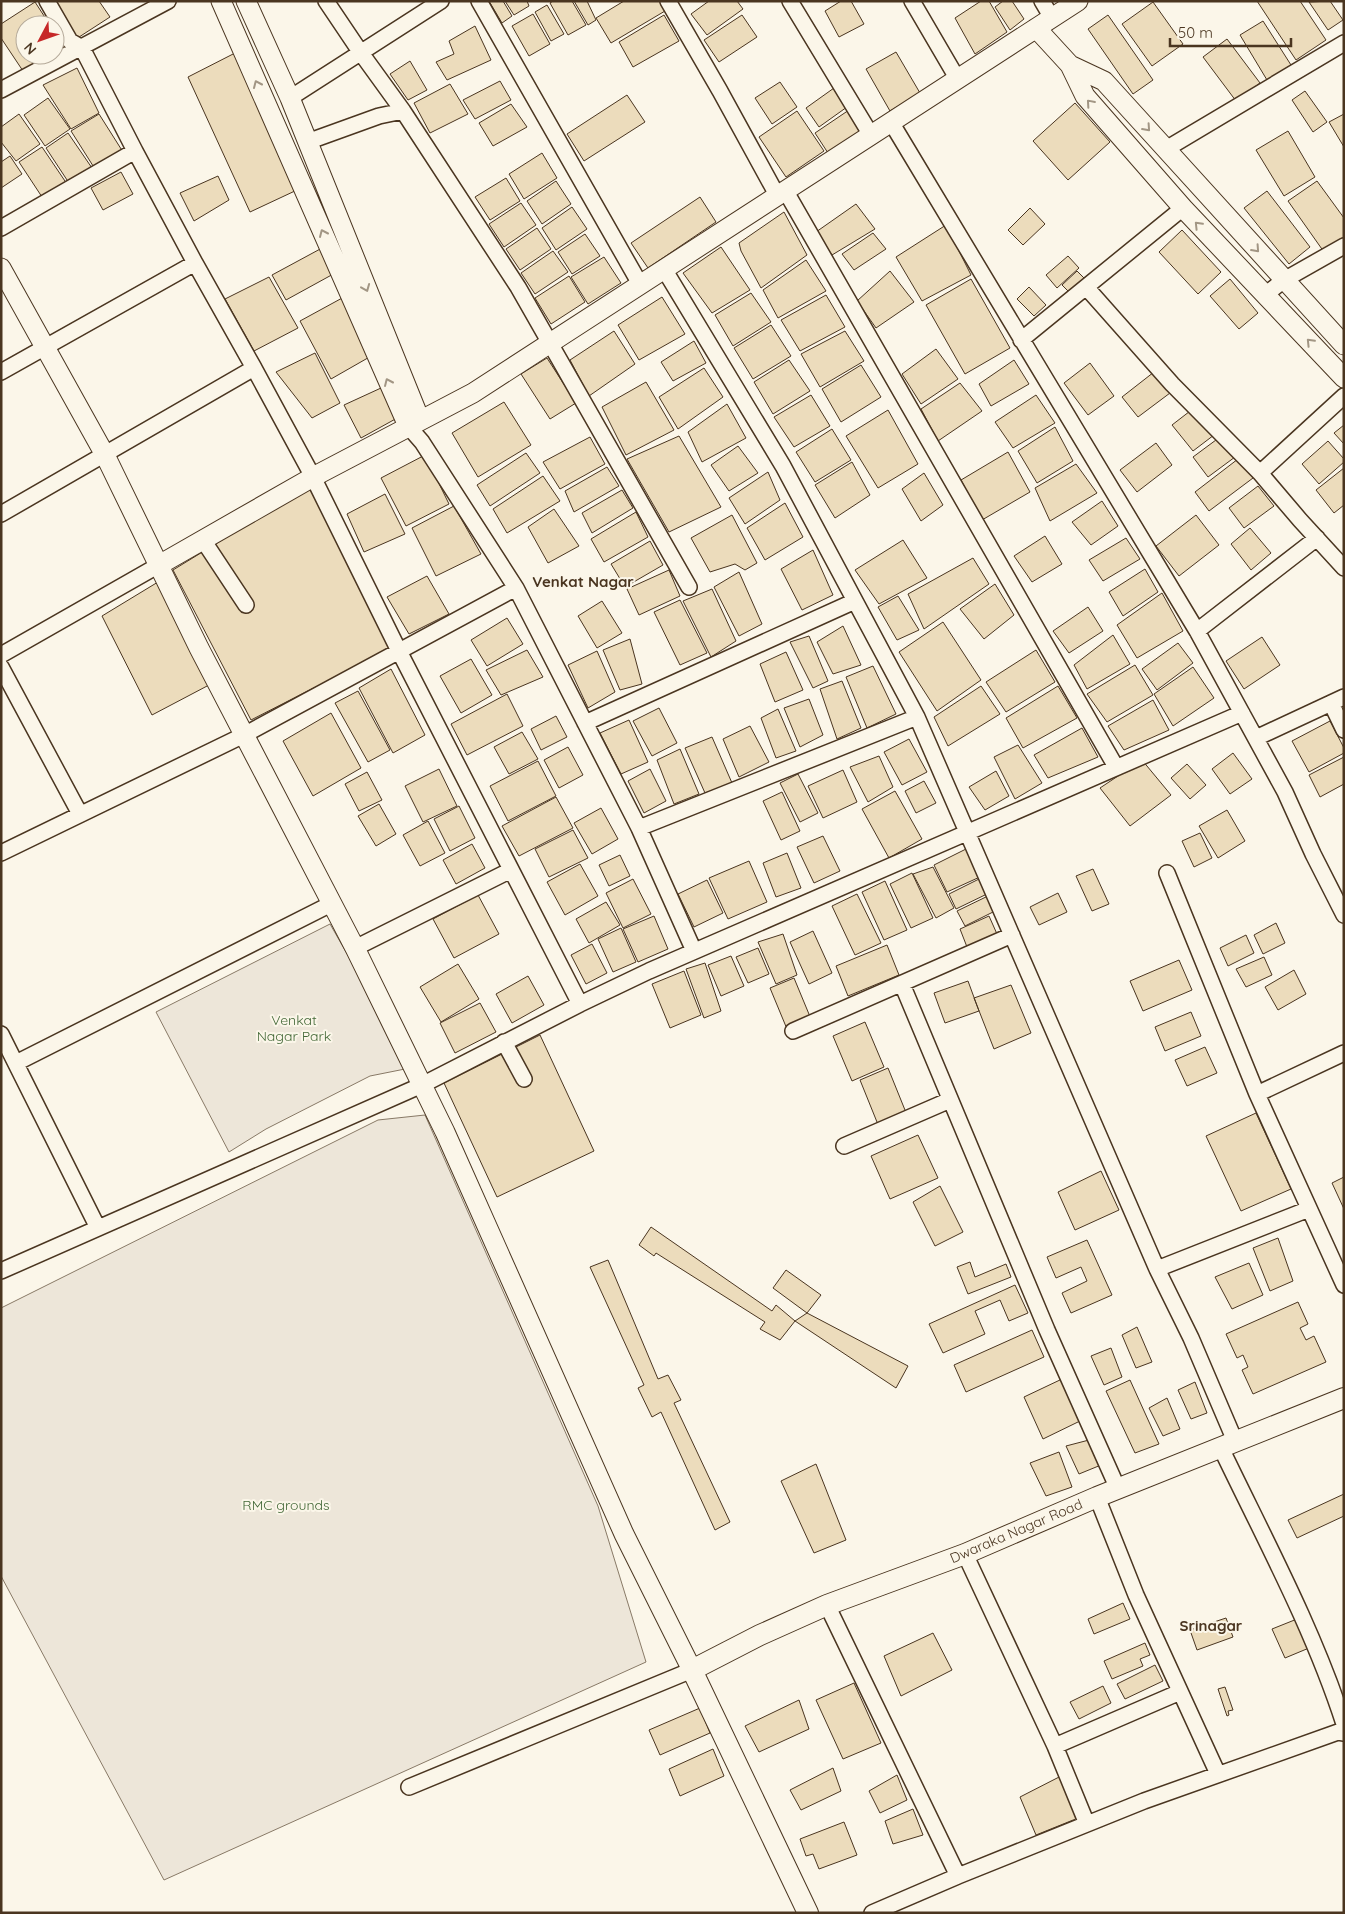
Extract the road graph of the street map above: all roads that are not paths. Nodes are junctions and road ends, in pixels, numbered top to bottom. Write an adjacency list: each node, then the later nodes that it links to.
1 (47, 1): 16 (street)
2 (168, 1): 16 (street)
3 (221, 1): 30 (street, one-way to 3)
4 (246, 1): 21 (street)
5 (326, 1): 17 (street)
6 (442, 1): 17 (street)
7 (479, 1): 38 (street)
8 (668, 1): 29 (street)
9 (790, 1): 24 (street)
10 (912, 1): 19 (street)
11 (1042, 1): 13 (street)
12 (1078, 1): 13 (street)
13 (1052, 18): 14 (street)
14 (1036, 28): 18 (street); 19 (street)
15 (1344, 43): 26 (street)
16 (82, 48): 20 (street); 27 (street)
17 (361, 53): 21 (street); 22 (street)
18 (1070, 65): 26 (street, one-way to 26); 31 (street, one-way to 18)
19 (957, 78): 23 (street)
20 (1, 90)
21 (290, 98): 25 (street)
22 (403, 110): 25 (street); 42 (street)
23 (890, 122): 24 (street); 41 (street)
24 (871, 135): 29 (street)
25 (307, 142): 28 (street)
26 (1166, 149): 37 (street, one-way to 37)
27 (135, 152): 32 (street); 34 (street)
28 (324, 184): 30 (street); 49 (street, one-way to 49)
29 (781, 192): 36 (street); 73 (street)
30 (305, 193): 49 (street, one-way to 30)
31 (1183, 208): 39 (street); 40 (street, one-way to 31)
32 (1, 228)
33 (1344, 246): 37 (street)
34 (194, 263): 44 (street); 45 (street)
35 (1, 268): 44 (street)
36 (664, 268): 38 (street); 60 (street)
37 (1284, 280): 40 (street); 43 (street)
38 (640, 284): 42 (street)
39 (1086, 287): 41 (street); 51 (street)
40 (1265, 295): 47 (street, one-way to 40)
41 (1021, 340): 62 (street)
42 (550, 342): 49 (street); 58 (street)
43 (1344, 345)
44 (45, 347): 46 (street); 50 (street)
45 (254, 368): 50 (street); 52 (street)
46 (1, 372)
47 (1344, 378)
48 (1344, 396): 51 (street)
49 (414, 423): 52 (street); 59 (street)
50 (105, 455): 53 (street); 56 (street)
51 (1260, 473): 54 (street)
52 (314, 478): 55 (street); 63 (street)
53 (1, 514)
54 (1316, 538): 57 (street); 62 (street)
55 (203, 540): 56 (street); 61 (street)
56 (160, 565): 64 (street); 71 (street)
57 (1344, 568)
58 (688, 587)
59 (516, 588): 63 (street); 69 (street)
60 (855, 601): 68 (street); 69 (street)
61 (246, 605)
62 (1196, 631): 67 (street)
63 (399, 651): 71 (street); 78 (street)
64 (1, 655)
65 (1, 667): 74 (street)
66 (1337, 700): 70 (street); 72 (street)
67 (1242, 712): 72 (street); 73 (street)
68 (917, 716): 75 (street); 76 (street)
69 (585, 723): 75 (street)
70 (1344, 730)
71 (244, 735): 74 (street); 81 (street)
72 (1256, 738): 80 (street)
73 (1116, 767): 76 (street)
74 (80, 814): 77 (street)
75 (639, 828): 85 (street)
76 (967, 832): 83 (street); 85 (street)
77 (1, 853)
78 (511, 870): 84 (street); 87 (street)
79 (1167, 873): 95 (street)
80 (1339, 895): 82 (street)
81 (331, 904): 84 (street); 92 (street)
82 (1344, 915)
83 (1012, 935): 86 (street); 100 (street)
84 (355, 948): 94 (street)
85 (694, 951): 87 (street)
86 (902, 984): 88 (street); 96 (street)
87 (580, 1004): 90 (street)
88 (793, 1032)
89 (1, 1034): 92 (street)
90 (504, 1042): 93 (street); 94 (street)
91 (1344, 1053): 95 (street)
92 (16, 1063): 99 (street)
93 (524, 1079)
94 (422, 1084): 99 (street); 109 (street)
95 (1257, 1094): 98 (street)
96 (950, 1100): 97 (street); 105 (street)
97 (844, 1146)
98 (1309, 1209): 100 (street); 102 (street)
99 (98, 1228): 101 (street)
100 (1158, 1269): 104 (street)
101 (1, 1271)
102 (1344, 1285)
103 (1344, 1398): 104 (main road, Dwaraka Nagar Road)
104 (1228, 1445): 105 (main road, Dwaraka Nagar Road); 110 (street)
105 (1118, 1489): 106 (main road, Dwaraka Nagar Road)
106 (1097, 1497): 107 (main road, Dwaraka Nagar Road); 111 (street)
107 (965, 1554): 108 (main road, Dwaraka Nagar Road); 114 (street)
108 (827, 1605): 109 (main road, Dwaraka Nagar Road); 118 (street)
109 (692, 1670): 116 (street); 119 (main road)
110 (1338, 1683): 112 (street)
111 (1180, 1692): 114 (street); 115 (street)
112 (1344, 1724)
113 (1344, 1733): 115 (street)
114 (1055, 1746): 117 (street)
115 (1218, 1774): 117 (street)
116 (409, 1786)
117 (1087, 1824): 118 (street)
118 (958, 1876): 120 (street)
119 (808, 1913)
120 (872, 1913)

